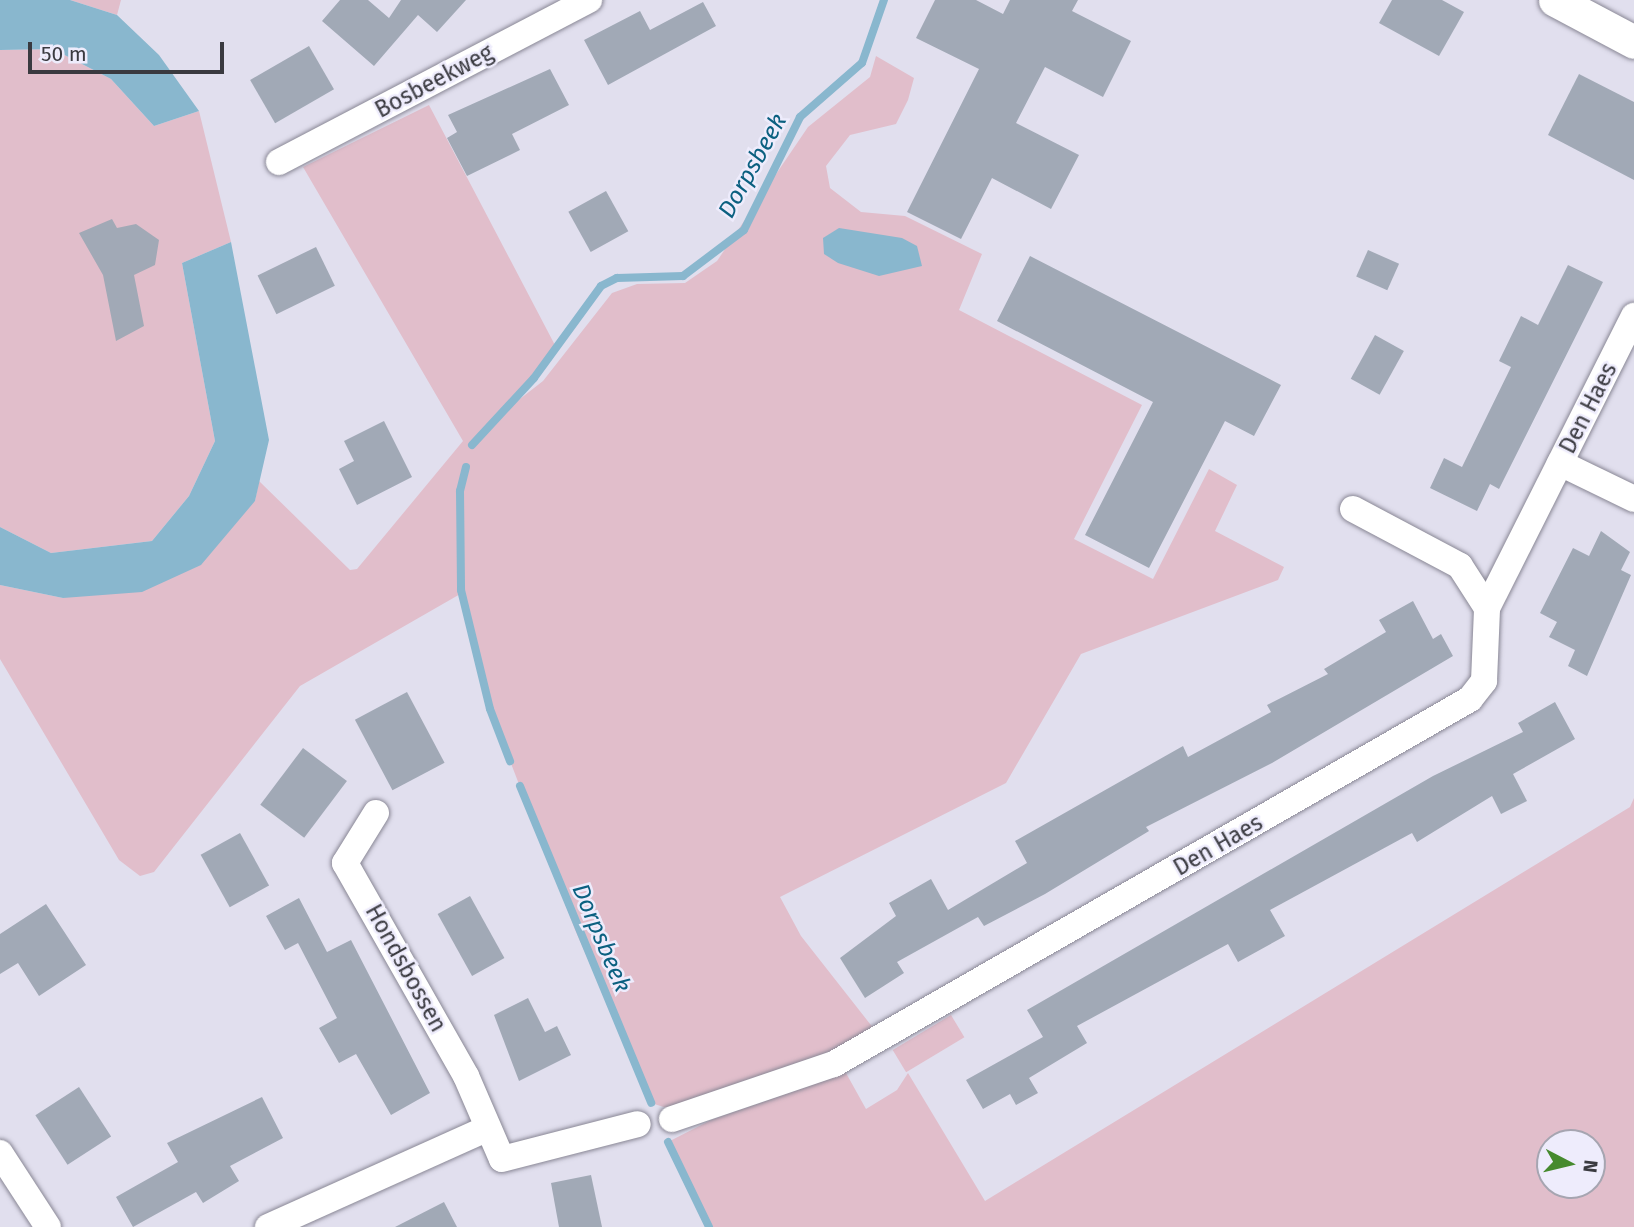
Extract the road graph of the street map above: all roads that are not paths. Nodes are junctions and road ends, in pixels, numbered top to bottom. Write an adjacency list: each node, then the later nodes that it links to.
1 (589, 0): 4 (street, Bosbeekweg)
2 (1555, 0): 3 (street)
3 (1634, 42)
4 (279, 162)
5 (1634, 316): 6 (street, Den Haes)
6 (1560, 463): 7 (street, Den Haes); 9 (street, Den Haes)
7 (1634, 499)
8 (1353, 509): 9 (street)
9 (1487, 608): 11 (street, Den Haes)
10 (376, 813): 13 (street, Hondsbossen)
11 (672, 1119)
12 (638, 1124): 13 (street, Hondsbossen)
13 (488, 1128): 16 (street)
14 (0, 1153): 15 (street)
15 (48, 1227)
16 (268, 1227)

